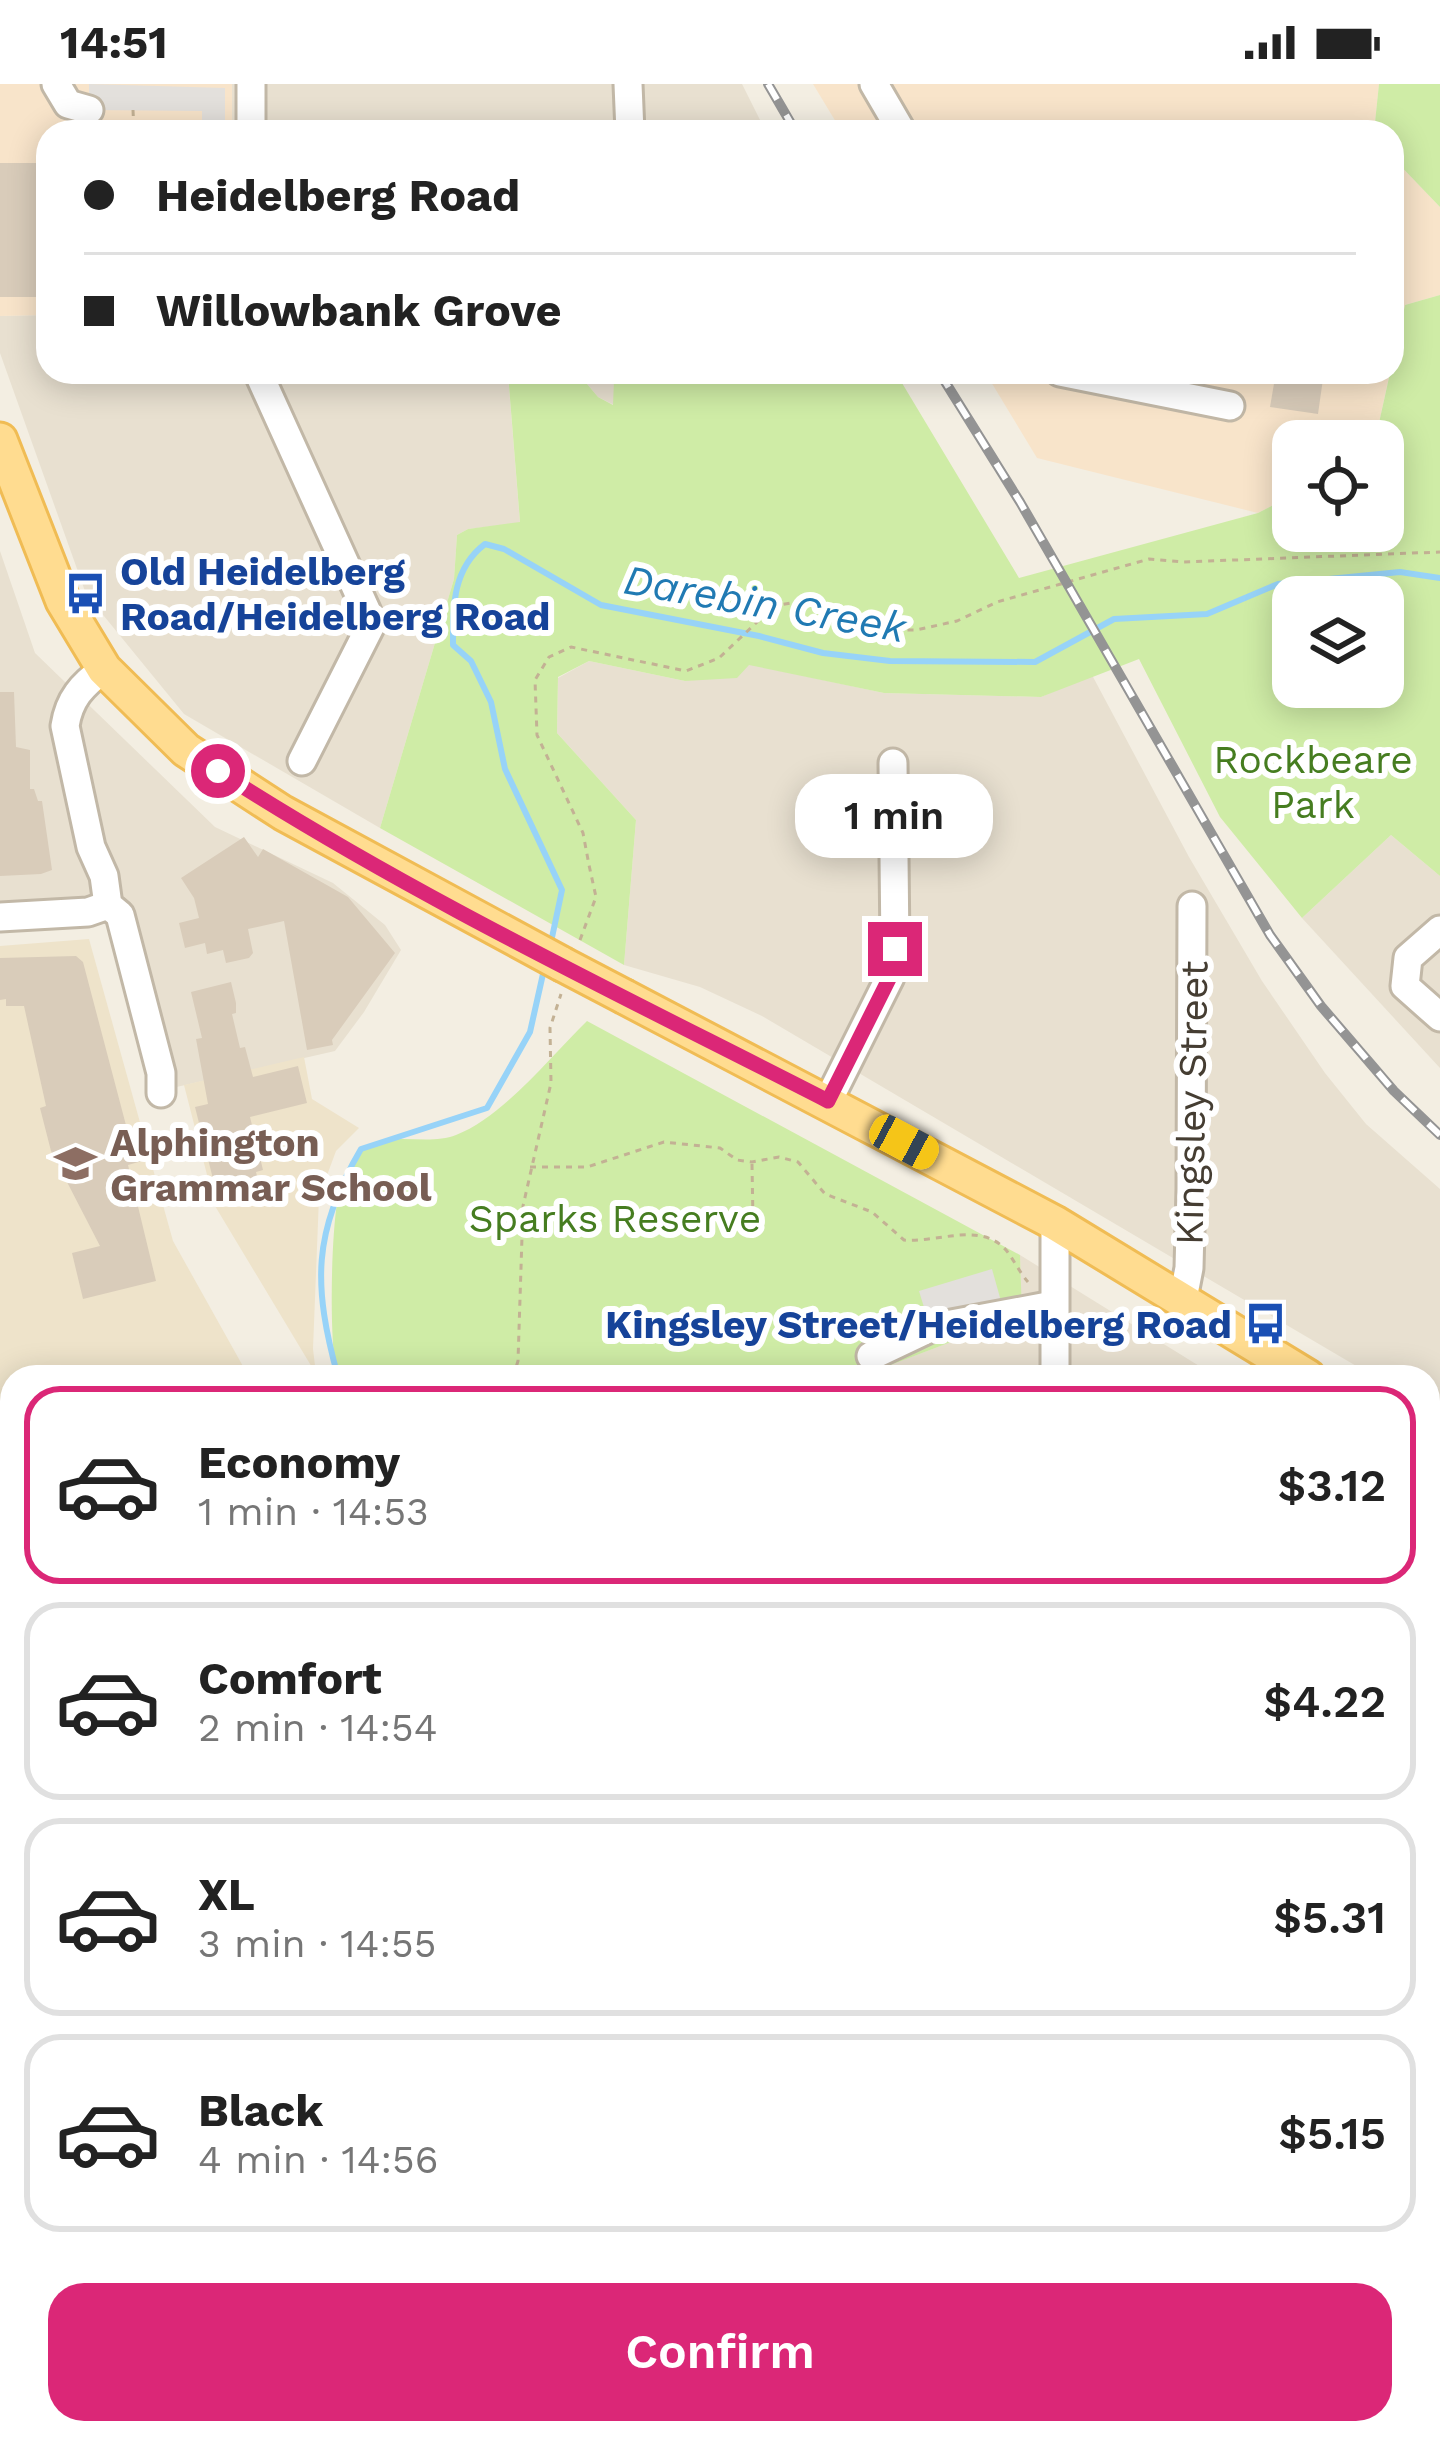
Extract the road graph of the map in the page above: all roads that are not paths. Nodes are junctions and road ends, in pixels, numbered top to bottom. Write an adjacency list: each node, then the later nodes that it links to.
1 (56, 84): 5 (street)
2 (251, 84): 6 (street)
3 (628, 84): 7 (street)
4 (874, 84): 8 (street)
5 (88, 110)
6 (251, 120)
7 (630, 120)
8 (895, 120)
9 (263, 384): 14 (street)
10 (1120, 384): 11 (street)
11 (1229, 406)
12 (4, 460): 13 (main road)
13 (104, 670): 16 (street); 22 (main road, bridge)
14 (302, 761)
15 (893, 763): 22 (street)
16 (108, 905): 18 (street); 21 (street)
17 (1192, 906): 25 (street, Kingsley Street)
18 (0, 917)
19 (1440, 930): 20 (street)
20 (1440, 1017)
21 (161, 1093)
22 (828, 1101): 23 (main road)
23 (1055, 1223): 24 (street); 25 (main road)
24 (1053, 1296): 26 (street); 27 (street)
25 (1183, 1299): 28 (main road)
26 (871, 1356)
27 (1055, 1365)
28 (1289, 1365)

